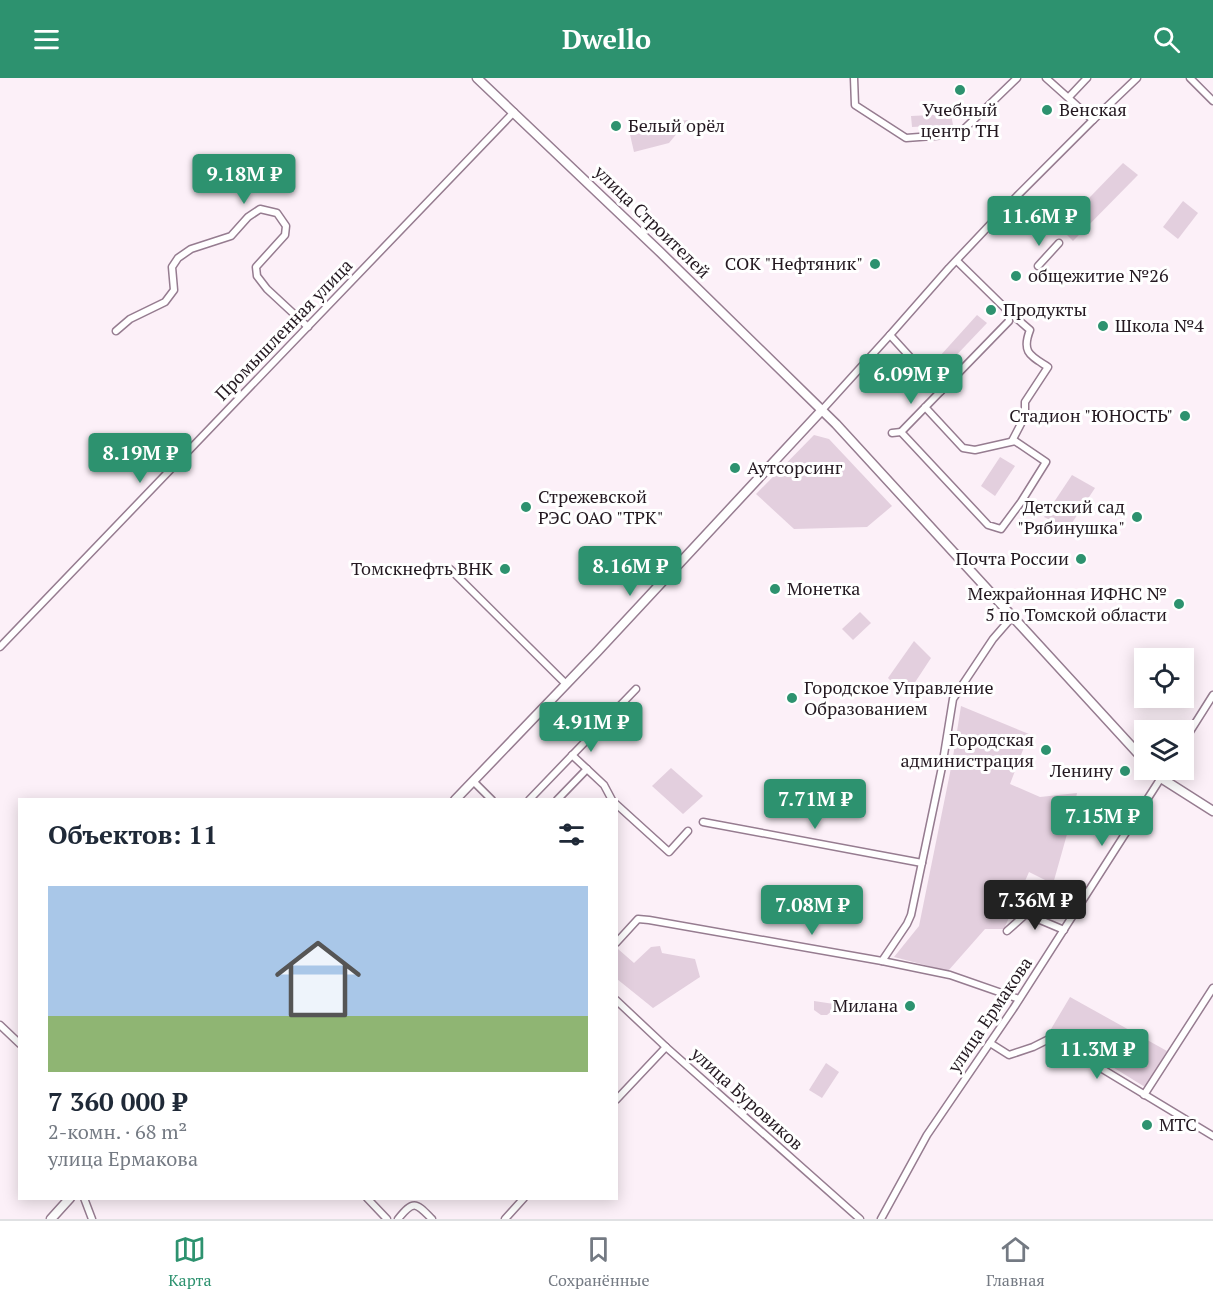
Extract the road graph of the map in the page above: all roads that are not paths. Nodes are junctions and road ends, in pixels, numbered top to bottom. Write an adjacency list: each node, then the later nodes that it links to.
1 (854, 78): 2 (street)
2 (1017, 78)
3 (1046, 78): 8 (street)
4 (1088, 78): 8 (street)
5 (1137, 78): 11 (street)
6 (1190, 78): 9 (street)
7 (479, 79): 10 (main road, улица Строителей)
8 (1069, 98): 11 (street)
9 (1213, 101)
10 (514, 112): 16 (street, Промышленная улица); 21 (main road, улица Строителей)
11 (1093, 120): 13 (street)
12 (1059, 243): 14 (street)
13 (957, 261): 15 (street); 18 (street)
14 (1038, 266)
15 (1008, 311): 19 (street); 24 (street)
16 (308, 327): 17 (street); 27 (street, Промышленная улица)
17 (116, 331)
18 (890, 335): 19 (street); 21 (street)
19 (941, 391): 20 (street)
20 (925, 407): 22 (street); 24 (street)
21 (822, 410): 26 (main road, улица Строителей); 28 (main road)
22 (901, 432): 23 (street); 24 (street)
23 (892, 433)
24 (1012, 441)
25 (450, 569): 28 (street)
26 (1013, 616): 32 (main road, улица Строителей); 47 (street)
27 (0, 647)
28 (566, 684): 37 (main road)
29 (636, 689): 33 (street)
30 (1213, 694): 31 (street)
31 (1194, 725)
32 (1134, 749)
33 (572, 755): 34 (street); 40 (street)
34 (587, 769): 41 (street); 42 (street)
35 (1160, 780): 48 (street, улица Ермакова)
36 (1164, 780): 44 (main road)
37 (473, 781): 38 (main road); 39 (street)
38 (457, 798)
39 (490, 798)
40 (531, 798)
41 (559, 798)
42 (610, 798)
43 (618, 806): 46 (street)
44 (1213, 811)
45 (703, 822): 47 (street)
46 (688, 831)
47 (922, 863): 51 (street)
48 (1064, 930): 49 (street); 53 (street, улица Ермакова)
49 (1007, 931)
50 (618, 941): 51 (street)
51 (882, 961): 53 (street)
52 (1213, 988): 59 (street)
53 (1019, 999): 57 (street, улица Ермакова)
54 (618, 1002): 58 (street, улица Буровиков)
55 (0, 1025): 56 (street)
56 (18, 1042)
57 (990, 1043): 59 (street); 73 (street, улица Ермакова)
58 (666, 1047): 60 (street); 72 (street, улица Буровиков)
59 (1144, 1095): 61 (street)
60 (618, 1098)
61 (1213, 1136)
62 (68, 1200): 66 (main road)
63 (85, 1200): 67 (street)
64 (369, 1200): 68 (street)
65 (522, 1200): 71 (street)
66 (51, 1219)
67 (92, 1219)
68 (387, 1219)
69 (398, 1219): 70 (street)
70 (432, 1219)
71 (505, 1219)
72 (860, 1219)
73 (881, 1219)

